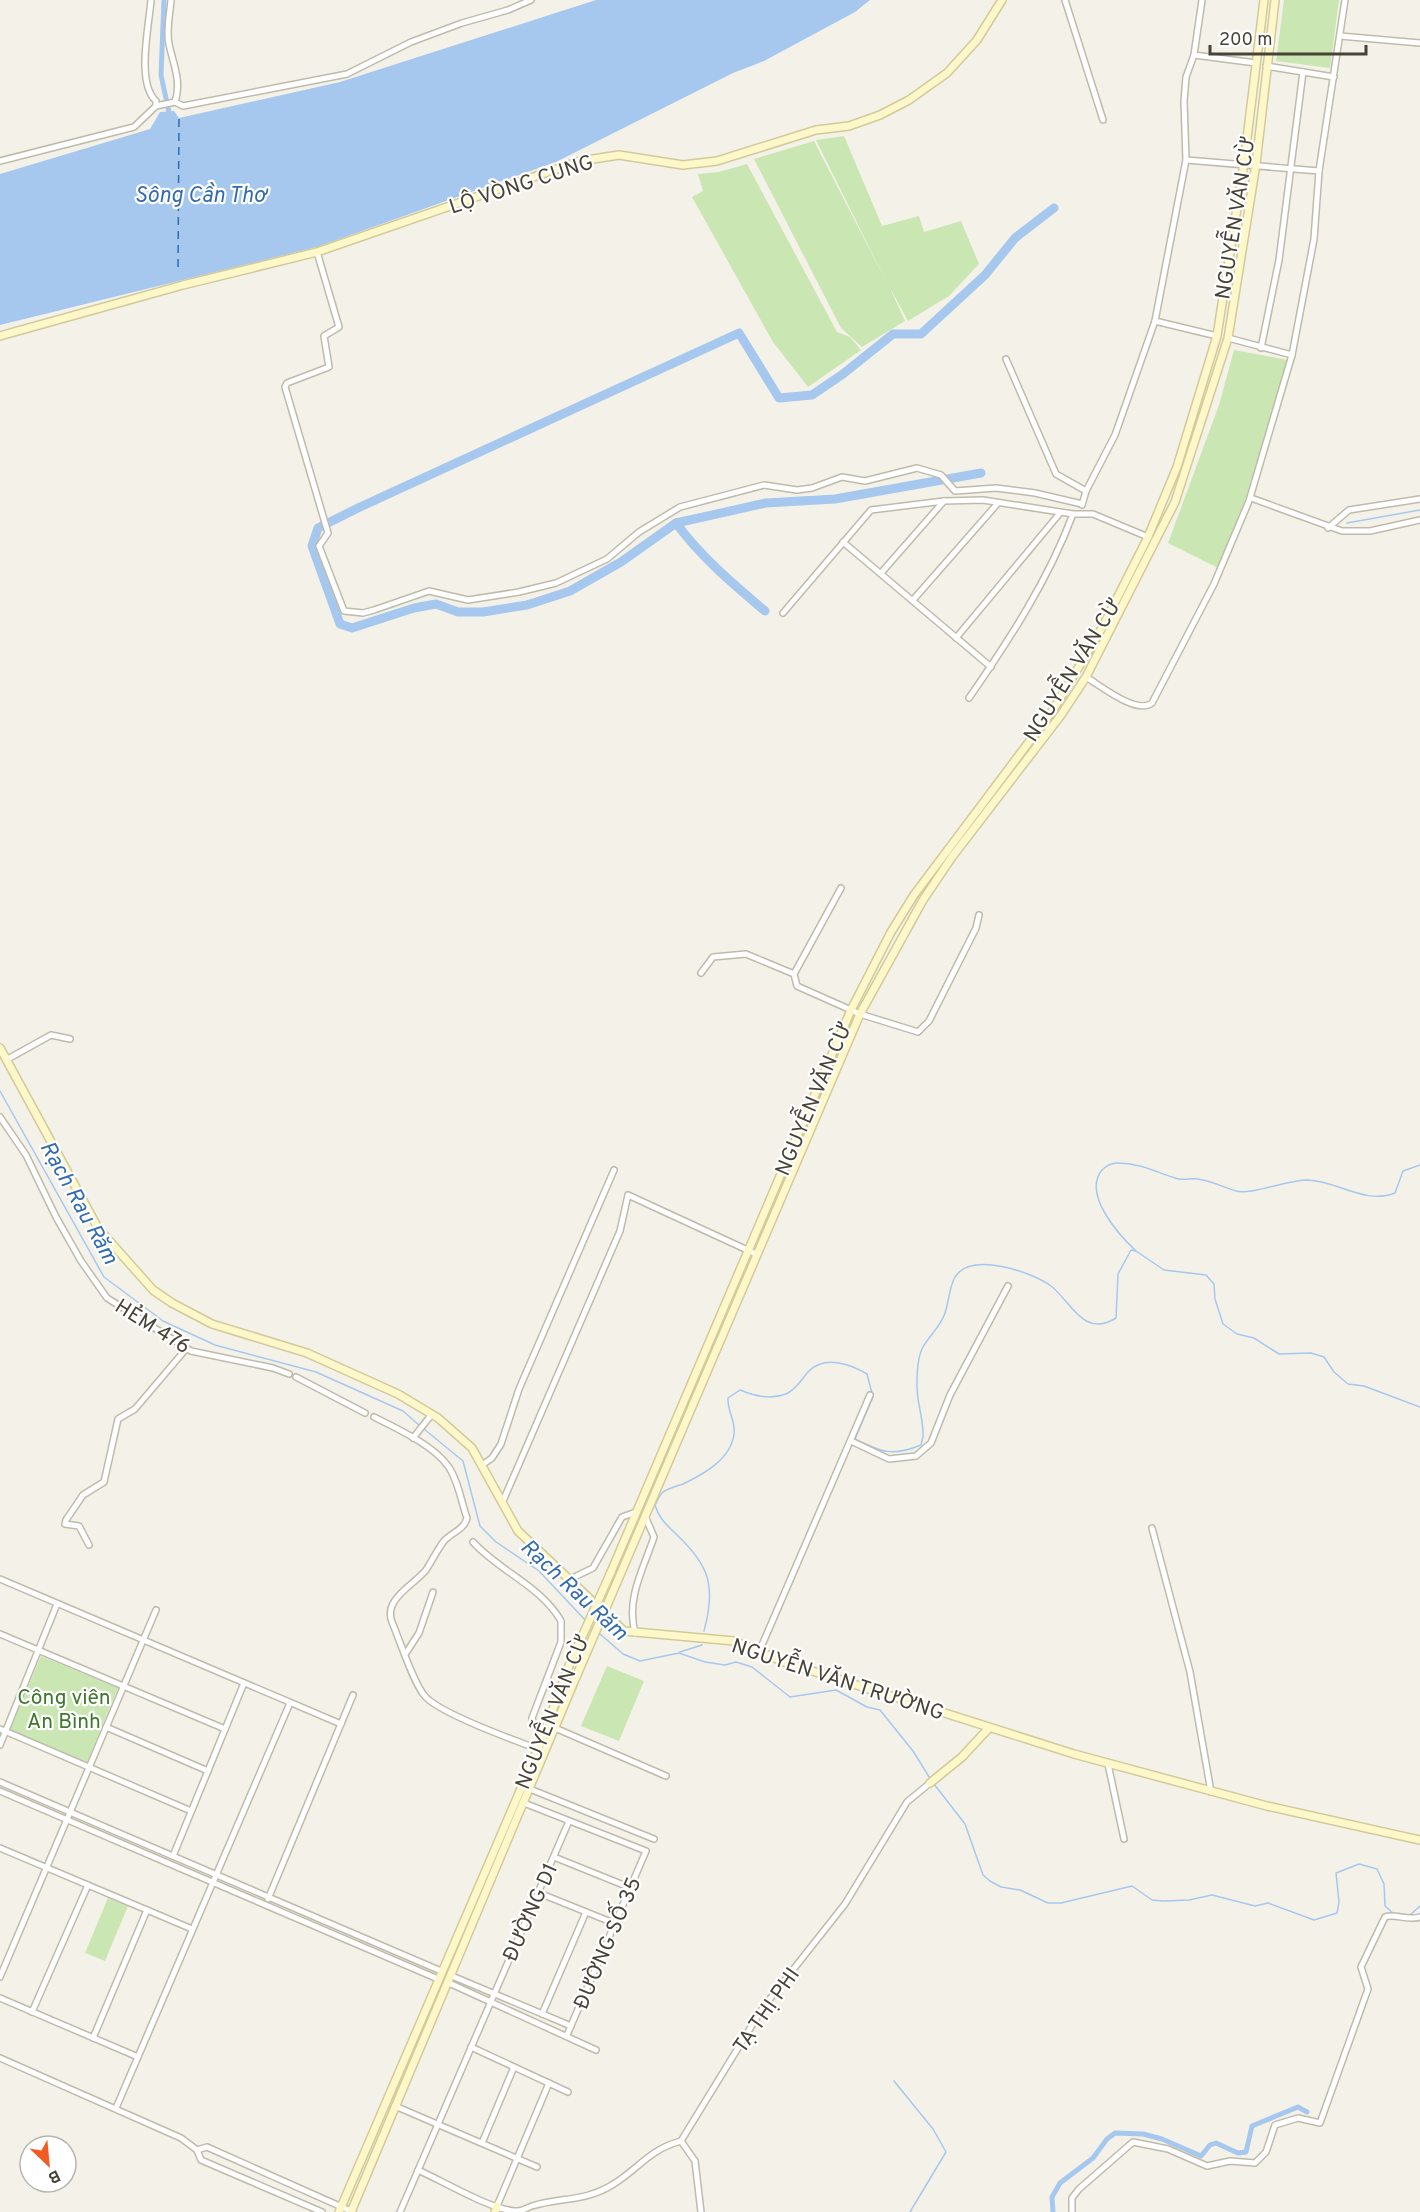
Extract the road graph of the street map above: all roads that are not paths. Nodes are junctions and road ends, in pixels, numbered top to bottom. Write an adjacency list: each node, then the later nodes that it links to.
1 (151, 0): 18 (street)
2 (171, 0): 17 (street)
3 (531, 0): 17 (street)
4 (1002, 0): 26 (main road, LỘ VÒNG CUNG)
5 (1065, 0): 19 (street)
6 (1202, 0): 12 (street)
7 (1264, 0): 13 (main road, NGUYỄN VĂN CỪ)
8 (1275, 0): 14 (main road, NGUYỄN VĂN CỪ)
9 (1345, 0): 10 (street)
10 (1340, 36): 11 (street); 16 (street)
11 (1420, 43)
12 (1194, 56): 13 (street); 20 (street)
13 (1256, 63): 14 (main road); 22 (main road, NGUYỄN VĂN CỪ)
14 (1266, 66): 15 (street); 23 (main road, NGUYỄN VĂN CỪ)
15 (1303, 72): 16 (street); 24 (street)
16 (1334, 77): 25 (street)
17 (175, 102): 18 (street)
18 (157, 105): 21 (street)
19 (1103, 120)
20 (1186, 160): 22 (street); 27 (street)
21 (0, 161)
22 (1244, 163): 23 (street); 29 (main road, NGUYỄN VĂN CỪ)
23 (1256, 164): 24 (street); 30 (main road, NGUYỄN VĂN CỪ)
24 (1291, 167): 25 (street); 31 (street)
25 (1319, 171): 32 (street)
26 (317, 252): 28 (main road, LỘ VÒNG CUNG); 41 (street)
27 (1155, 321): 29 (street); 36 (street)
28 (0, 336)
29 (1217, 336): 30 (main road); 34 (main road, NGUYỄN VĂN CỪ)
30 (1228, 338): 31 (street); 35 (main road, NGUYỄN VĂN CỪ)
31 (1261, 348): 32 (street)
32 (1292, 355): 37 (street)
33 (1006, 359): 36 (street)
34 (1188, 432): 35 (main road); 47 (main road, NGUYỄN VĂN CỪ)
35 (1198, 435): 49 (main road, NGUYỄN VĂN CỪ)
36 (1086, 491): 41 (street)
37 (1251, 498): 46 (street); 57 (street)
38 (1420, 499): 46 (street)
39 (944, 501): 40 (street); 48 (street); 50 (street)
40 (998, 503): 43 (street); 51 (street)
41 (1082, 504): 42 (street)
42 (1081, 512): 44 (street); 47 (street)
43 (1060, 513): 44 (street); 55 (street)
44 (1073, 514): 56 (street)
45 (1420, 520): 46 (street)
46 (1328, 528)
47 (1148, 537): 49 (main road); 53 (main road, NGUYỄN VĂN CỪ)
48 (843, 542): 50 (street); 52 (street)
49 (1156, 542): 54 (main road, NGUYỄN VĂN CỪ)
50 (881, 573): 51 (street)
51 (913, 600): 55 (street)
52 (783, 613)
53 (1102, 627): 54 (main road); 59 (main road, NGUYỄN VĂN CỪ)
54 (1111, 632): 57 (main road, NGUYỄN VĂN CỪ)
55 (956, 638): 56 (street)
56 (991, 667): 58 (street)
57 (1086, 677): 60 (main road, NGUYỄN VĂN CỪ)
58 (969, 698)
59 (1053, 710): 60 (main road); 62 (main road, NGUYỄN VĂN CỪ)
60 (1061, 715): 63 (main road, NGUYỄN VĂN CỪ)
61 (841, 888): 66 (street)
62 (914, 895): 63 (street); 67 (main road, NGUYỄN VĂN CỪ)
63 (923, 900): 68 (main road, NGUYỄN VĂN CỪ)
64 (979, 915): 68 (street)
65 (701, 973): 66 (street)
66 (794, 974): 67 (street)
67 (851, 1010): 68 (street); 73 (main road, NGUYỄN VĂN CỪ)
68 (860, 1014): 74 (main road, NGUYỄN VĂN CỪ)
69 (70, 1039): 71 (street)
70 (0, 1048): 71 (main road, NGUYỄN VĂN TRƯỜNG)
71 (6, 1060): 87 (main road, NGUYỄN VĂN TRƯỜNG)
72 (0, 1117): 81 (street, HẺM 476)
73 (791, 1148): 74 (main road); 76 (main road, NGUYỄN VĂN CỪ)
74 (801, 1152): 77 (main road, NGUYỄN VĂN CỪ)
75 (614, 1170): 92 (street)
76 (748, 1250): 77 (street); 79 (main road, NGUYỄN VĂN CỪ); 93 (street)
77 (756, 1254): 80 (main road, NGUYỄN VĂN CỪ)
78 (1008, 1286): 91 (street)
79 (723, 1308): 80 (main road); 88 (main road, NGUYỄN VĂN CỪ)
80 (732, 1311): 89 (main road, NGUYỄN VĂN CỪ)
81 (186, 1348): 82 (street, HẺM 476); 98 (street)
82 (290, 1374)
83 (296, 1377): 85 (street)
84 (870, 1395): 91 (street)
85 (364, 1413)
86 (374, 1417): 90 (street)
87 (430, 1417): 90 (street); 92 (main road, NGUYỄN VĂN TRƯỜNG)
88 (674, 1424): 89 (main road); 94 (main road, NGUYỄN VĂN CỪ)
89 (682, 1428): 95 (main road, NGUYỄN VĂN CỪ)
90 (414, 1436): 109 (street)
91 (851, 1441): 108 (street)
92 (482, 1466): 93 (main road, NGUYỄN VĂN TRƯỜNG)
93 (503, 1502): 100 (main road, NGUYỄN VĂN TRƯỜNG)
94 (638, 1511): 100 (street); 120 (main road, NGUYỄN VĂN CỪ, bridge)
95 (645, 1516): 104 (street); 117 (main road, NGUYỄN VĂN CỪ, bridge)
96 (1152, 1528): 131 (street)
97 (473, 1542): 120 (street)
98 (88, 1545)
99 (0, 1579): 102 (street)
100 (568, 1580): 104 (main road, NGUYỄN VĂN TRƯỜNG)
101 (433, 1592): 109 (street)
102 (57, 1604): 106 (street); 107 (street)
103 (156, 1610): 106 (street)
104 (635, 1633): 108 (main road, NGUYỄN VĂN TRƯỜNG)
105 (0, 1634): 107 (street)
106 (143, 1640): 110 (street); 111 (street)
107 (39, 1650): 111 (street); 119 (street)
108 (759, 1652): 118 (main road, NGUYỄN VĂN TRƯỜNG)
109 (406, 1653): 122 (street)
110 (244, 1683): 113 (street); 116 (street)
111 (124, 1686): 115 (street); 116 (street)
112 (353, 1695): 114 (street)
113 (291, 1703): 114 (street); 145 (street)
114 (341, 1724): 150 (street)
115 (106, 1727): 124 (street); 125 (street)
116 (225, 1728): 125 (street)
117 (555, 1728): 126 (street); 129 (main road, NGUYỄN VĂN CỪ)
118 (988, 1729): 123 (main road, NGUYỄN VĂN TRƯỜNG); 128 (main road, TẠ THỊ PHI)
119 (3, 1730): 121 (street); 124 (street)
120 (544, 1733): 122 (main road, NGUYỄN VĂN CỪ)
121 (0, 1745)
122 (538, 1749): 132 (main road, NGUYỄN VĂN CỪ)
123 (1108, 1764): 131 (main road, NGUYỄN VĂN TRƯỜNG); 139 (street)
124 (89, 1767): 134 (street); 135 (street)
125 (208, 1771): 134 (street)
126 (666, 1776)
127 (0, 1782): 135 (street)
128 (932, 1782): 179 (street, TẠ THỊ PHI)
129 (530, 1789): 133 (main road, NGUYỄN VĂN CỪ); 138 (street)
130 (0, 1791): 136 (street)
131 (1211, 1792): 140 (main road, NGUYỄN VĂN TRƯỜNG)
132 (516, 1800): 133 (main road); 157 (main road, NGUYỄN VĂN CỪ)
133 (524, 1803): 137 (street); 159 (main road, NGUYỄN VĂN CỪ)
134 (191, 1811): 142 (street)
135 (69, 1813): 136 (street); 142 (street)
136 (67, 1820): 144 (street); 146 (street)
137 (569, 1821): 143 (street, ĐƯỜNG D1); 148 (street, ĐƯỜNG SỐ 35)
138 (654, 1839)
139 (1124, 1839)
140 (1420, 1840)
141 (1, 1850): 144 (street)
142 (173, 1856): 145 (street)
143 (554, 1857): 148 (street); 149 (street, ĐƯỜNG D1)
144 (46, 1868): 147 (street); 158 (street)
145 (215, 1874): 146 (street); 150 (street)
146 (212, 1883): 151 (street); 156 (street)
147 (88, 1885): 152 (street); 163 (street)
148 (631, 1887): 155 (street, ĐƯỜNG SỐ 35)
149 (539, 1893): 153 (street); 160 (street, ĐƯỜNG D1)
150 (268, 1898): 151 (street); 157 (street)
151 (266, 1904): 157 (street)
152 (147, 1910): 156 (street); 167 (street)
153 (586, 1912): 155 (street); 164 (street)
154 (1420, 1917): 192 (street)
155 (615, 1924): 165 (street, ĐƯỜNG SỐ 35)
156 (192, 1929): 170 (street)
157 (440, 1975): 159 (main road); 175 (main road, NGUYỄN VĂN CỪ)
158 (0, 1977)
159 (451, 1980): 160 (street); 162 (street); 176 (main road, NGUYỄN VĂN CỪ)
160 (494, 1994): 162 (street, ĐƯỜNG D1); 164 (street)
161 (0, 1998): 163 (street)
162 (490, 2002): 166 (street); 168 (street, ĐƯỜNG D1)
163 (32, 2012): 167 (street)
164 (542, 2014): 165 (street)
165 (571, 2026): 166 (street, ĐƯỜNG SỐ 35)
166 (567, 2035): 169 (street)
167 (93, 2038): 170 (street)
168 (471, 2047): 172 (street); 178 (street, ĐƯỜNG D1)
169 (596, 2050)
170 (138, 2057): 177 (street)
171 (0, 2058): 177 (street)
172 (514, 2067): 173 (street); 180 (street)
173 (549, 2083): 174 (street); 182 (street)
174 (568, 2092)
175 (385, 2101): 176 (main road); 185 (main road, NGUYỄN VĂN CỪ)
176 (395, 2106): 178 (street); 188 (main road, NGUYỄN VĂN CỪ)
177 (116, 2108): 181 (street)
178 (438, 2124): 180 (street); 184 (street, ĐƯỜNG D1)
179 (681, 2141): 190 (street); 191 (street)
180 (482, 2143): 182 (street)
181 (197, 2150): 185 (street); 187 (street)
182 (517, 2158): 183 (street); 186 (street)
183 (537, 2167)
184 (418, 2170): 186 (street); 189 (street, ĐƯỜNG D1)
185 (340, 2209): 188 (street)
186 (496, 2209): 190 (street)
187 (322, 2212)
188 (352, 2212)
189 (400, 2212)
190 (517, 2212)
191 (701, 2212)
192 (1072, 2212)

